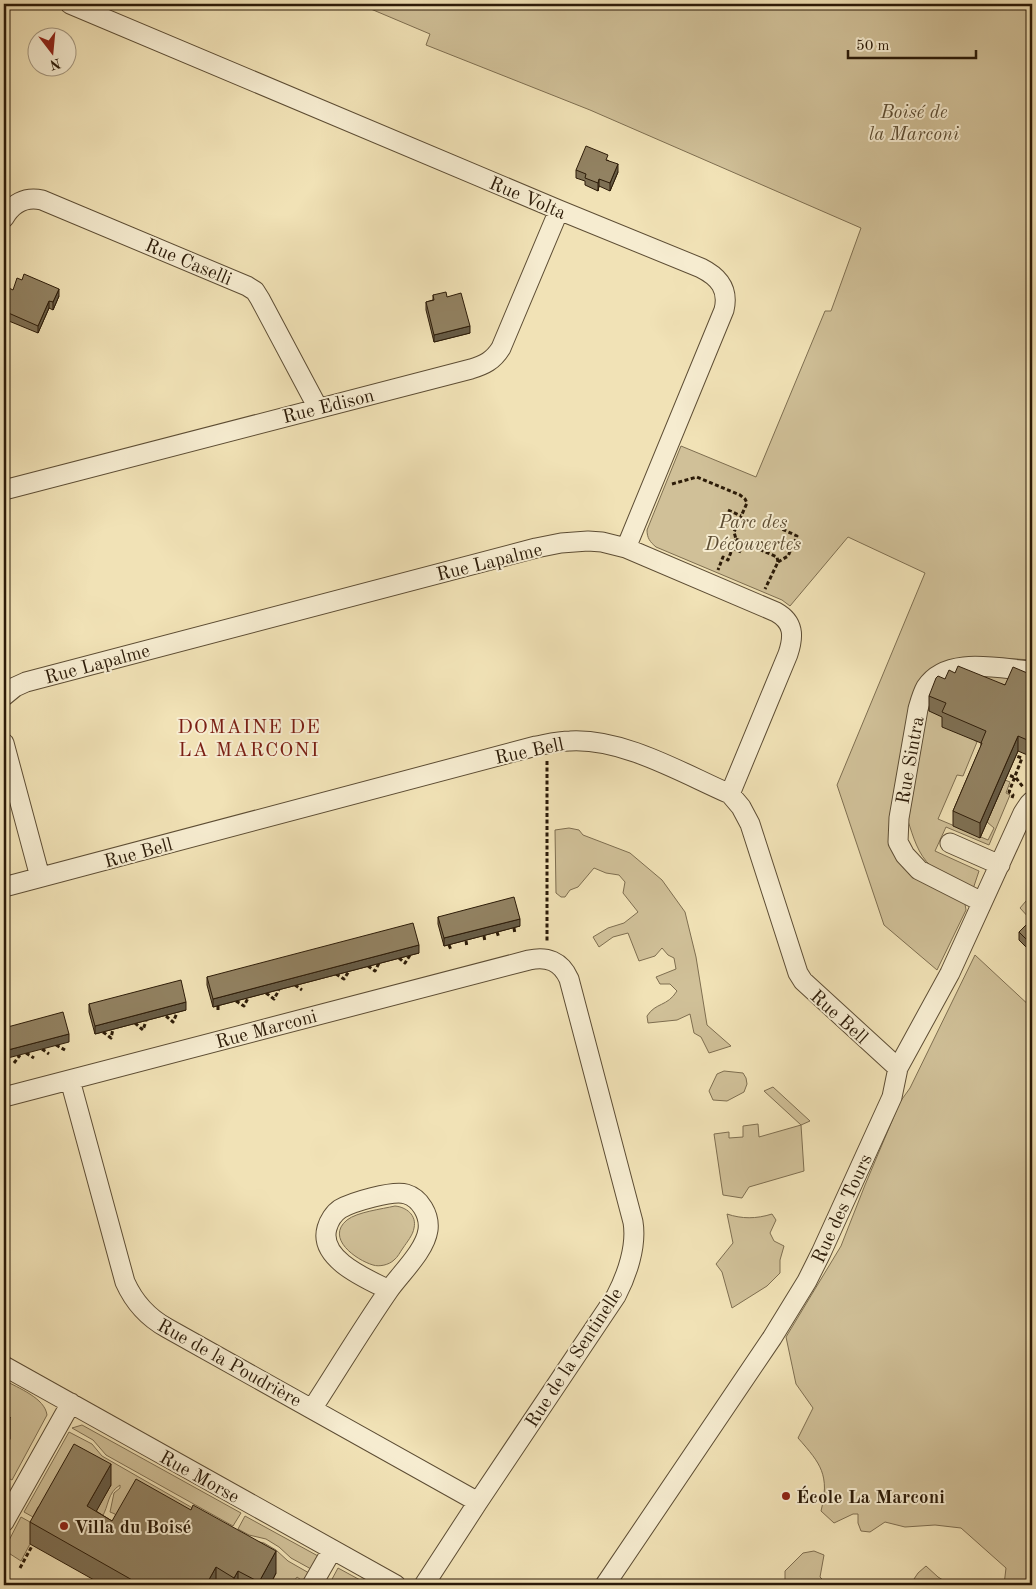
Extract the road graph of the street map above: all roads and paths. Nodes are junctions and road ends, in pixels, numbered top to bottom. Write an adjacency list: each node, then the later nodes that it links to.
1 (70, 4): 2 (street, Rue Volta)
2 (559, 210): 4 (street, Rue Edison); 11 (street, Rue Volta)
3 (4, 218): 4 (street, Rue Caselli)
4 (318, 408): 6 (street, Rue Edison)
5 (667, 481): 8 (path)
6 (4, 490)
7 (728, 510): 8 (path)
8 (741, 516): 10 (path)
9 (782, 529): 14 (path)
10 (736, 539): 12 (path); 14 (path)
11 (626, 548): 18 (street, Rue Lapalme); 24 (street, Rue Lapalme)
12 (733, 548): 13 (path); 15 (path)
13 (741, 552)
14 (778, 562): 16 (path)
15 (717, 573)
16 (764, 592)
17 (1032, 672): 31 (street, Rue Sintra)
18 (4, 696)
19 (4, 743): 29 (street)
20 (1016, 756): 23 (path)
21 (547, 758): 41 (path)
22 (999, 771): 23 (path)
23 (1015, 778): 25 (path)
24 (730, 794): 29 (street, Rue Bell); 72 (street, Rue Bell)
25 (1010, 803)
26 (1030, 803): 28 (street, Rue des Tours)
27 (950, 844): 28 (street)
28 (1000, 865): 31 (street, Rue des Tours)
29 (40, 878): 30 (street, Rue Bell)
30 (4, 887)
31 (982, 902): 72 (street, Rue des Tours)
32 (514, 928): 34 (path)
33 (498, 932): 36 (path)
34 (515, 934)
35 (484, 936): 38 (path)
36 (499, 938)
37 (466, 941): 40 (path)
38 (485, 942)
39 (449, 945): 42 (path)
40 (467, 946)
41 (547, 946)
42 (450, 950)
43 (410, 955): 44 (path)
44 (399, 958)
45 (529, 960): 73 (street, Rue Marconi); 79 (street, Rue de la Sentinelle)
46 (379, 964): 47 (path)
47 (368, 966)
48 (349, 971): 49 (path)
49 (336, 974)
50 (295, 985): 52 (path)
51 (279, 990): 53 (path)
52 (302, 990)
53 (266, 993)
54 (248, 998): 55 (path)
55 (236, 1001)
56 (218, 1006): 57 (path)
57 (218, 1012)
58 (177, 1013): 59 (path)
59 (166, 1016)
60 (146, 1021): 61 (path)
61 (135, 1024)
62 (113, 1029): 63 (path)
63 (103, 1032)
64 (56, 1045): 66 (path)
65 (42, 1049): 68 (path)
66 (65, 1050)
67 (26, 1053): 70 (path)
68 (49, 1054)
69 (20, 1055): 71 (path)
70 (34, 1058)
71 (14, 1063)
72 (898, 1068): 88 (street, Rue des Tours)
73 (70, 1080): 74 (street, Rue Marconi); 78 (street, Rue de la Poudrière)
74 (4, 1097)
75 (389, 1290): 75 (street); 78 (street)
76 (4, 1366): 77 (street, Rue Morse)
77 (70, 1403): 80 (street); 82 (street, Rue Morse)
78 (312, 1408): 79 (street, Rue de la Poudrière)
79 (478, 1502): 87 (street, Rue de la Sentinelle)
80 (4, 1522)
81 (32, 1546): 83 (path)
82 (332, 1550): 84 (street, Rue Morse); 85 (street)
83 (20, 1568)
84 (373, 1580): 86 (street, Rue Morse)
85 (312, 1585)
86 (396, 1585)
87 (424, 1585)
88 (605, 1585)

